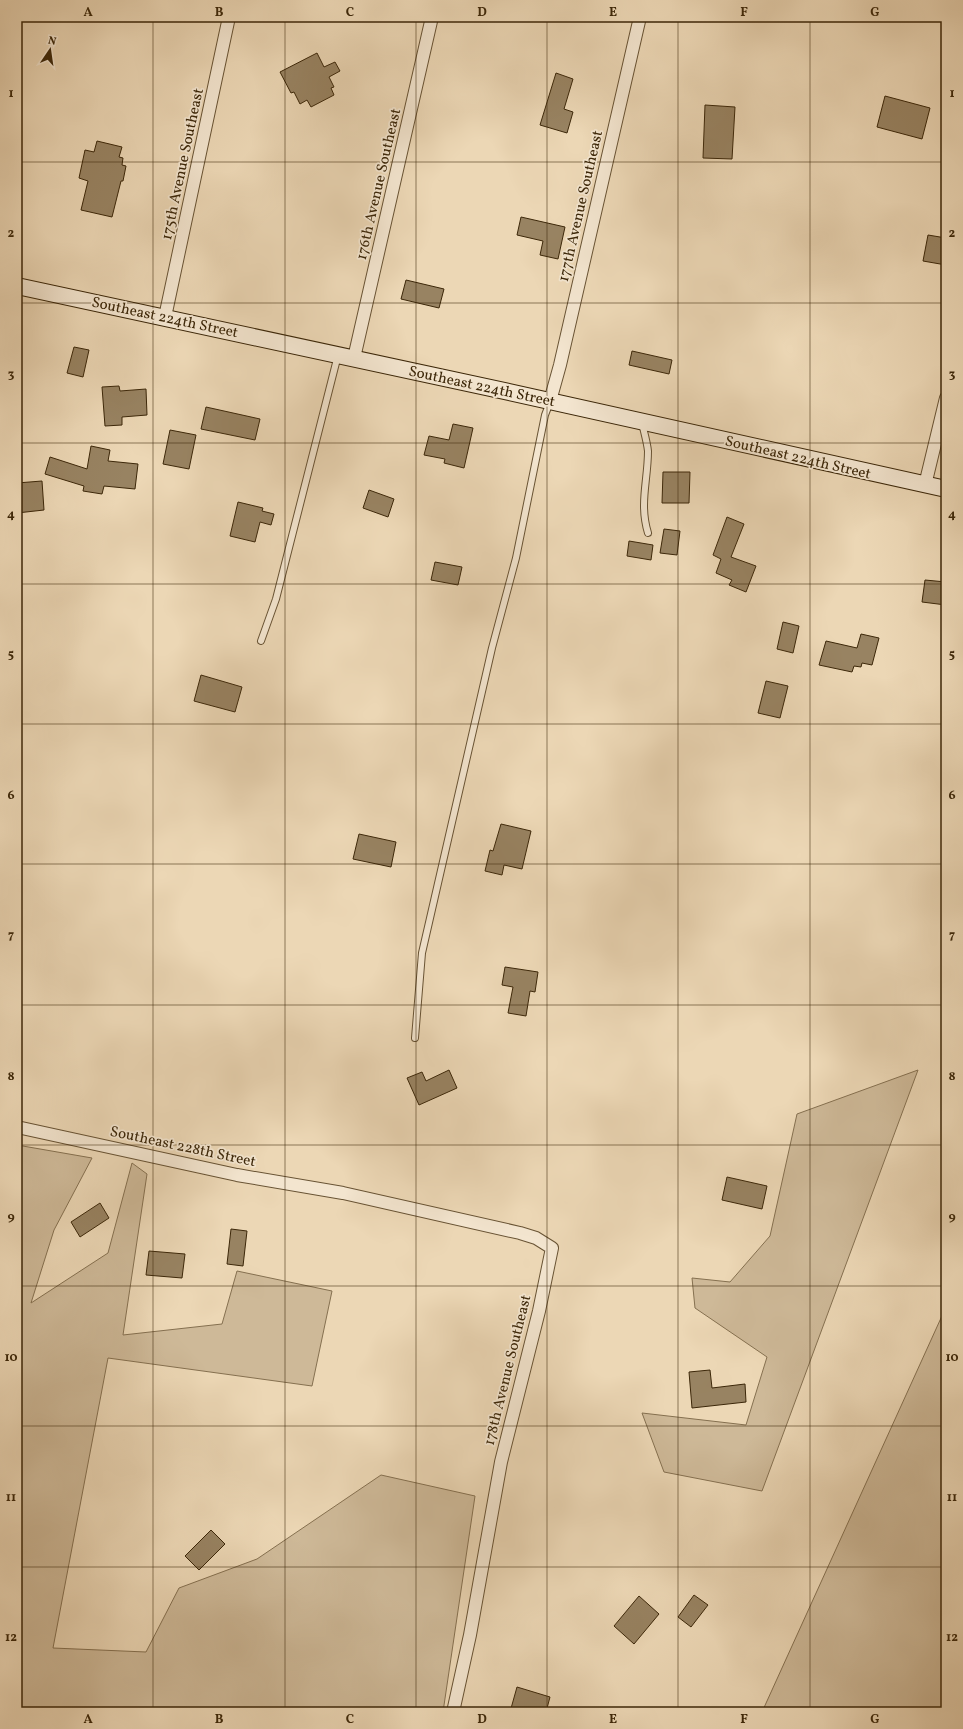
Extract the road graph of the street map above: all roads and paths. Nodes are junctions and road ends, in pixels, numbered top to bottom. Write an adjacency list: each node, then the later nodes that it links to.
1 (228, 17): 5 (street, 175th Avenue Southeast)
2 (432, 17): 7 (street, 176th Avenue Southeast)
3 (640, 17): 9 (street, 177th Avenue Southeast)
4 (17, 286): 5 (street, Southeast 224th Street)
5 (165, 317): 6 (street, Southeast 224th Street)
6 (338, 355): 7 (street, Southeast 224th Street); 14 (lane)
7 (354, 358): 9 (street, Southeast 224th Street)
8 (946, 398): 12 (street)
9 (550, 401): 10 (street, Southeast 224th Street); 15 (lane)
10 (642, 422): 12 (street, Southeast 224th Street); 13 (lane)
11 (945, 484): 12 (street, Southeast 224th Street)
12 (925, 485)
13 (648, 532)
14 (261, 641)
15 (415, 1038)
16 (17, 1127): 17 (street, Southeast 228th Street)
17 (344, 1193): 18 (street, 178th Avenue Southeast)
18 (453, 1712)

